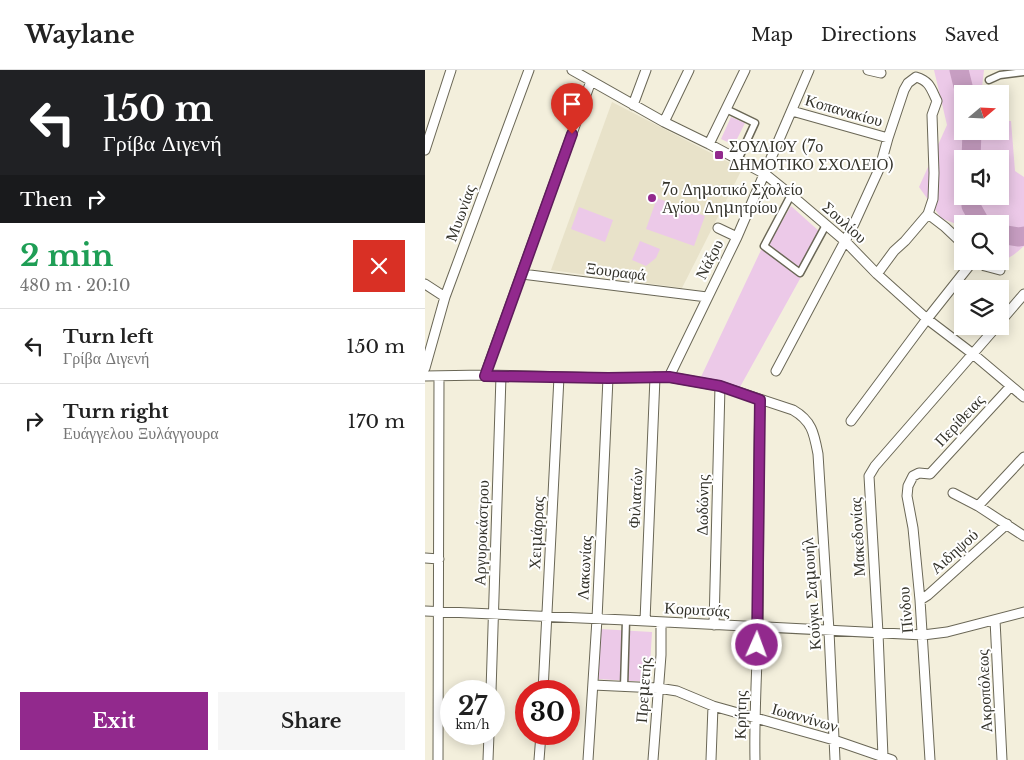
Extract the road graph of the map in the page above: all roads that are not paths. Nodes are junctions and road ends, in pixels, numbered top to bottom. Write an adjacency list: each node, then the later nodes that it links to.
1 (451, 70): 19 (street)
2 (529, 70): 34 (street, Μυωνίας)
3 (572, 70): 12 (street, Σουλίου)
4 (646, 70): 13 (street)
5 (689, 70): 16 (street)
6 (745, 70): 14 (street)
7 (809, 70): 15 (street, Νάξου)
8 (868, 70): 10 (street)
9 (1024, 72): 11 (street)
10 (881, 73)
11 (989, 80)
12 (591, 81): 13 (street, Σουλίου); 30 (street)
13 (633, 105): 16 (street, Σουλίου)
14 (726, 109): 18 (street); 20 (street)
15 (791, 111): 17 (street, Κοπανακίου); 21 (street, Νάξου)
16 (664, 122): 18 (street, Σουλίου)
17 (888, 138): 23 (street); 28 (street)
18 (709, 144): 20 (street, Σουλίου)
19 (425, 150)
20 (738, 160): 21 (street, Σουλίου)
21 (765, 174): 22 (street, Σουλίου); 27 (street, Νάξου)
22 (791, 194): 24 (street, Σουλίου); 24 (street)
23 (928, 214): 26 (street); 31 (street)
24 (826, 224): 28 (street, Σουλίου)
25 (718, 228): 27 (street)
26 (954, 236)
27 (737, 237): 35 (street, Νάξου)
28 (845, 241): 31 (street, Σουλίου); 41 (street)
29 (966, 270): 37 (street)
30 (522, 274): 35 (street, Ξουραφά); 44 (street)
31 (877, 274): 37 (street, Σουλίου)
32 (425, 284): 34 (street)
33 (1024, 294): 36 (street)
34 (445, 297): 40 (street, Μυωνίας)
35 (707, 297): 48 (street, Νάξου)
36 (1009, 312)
37 (927, 319): 39 (street, Σουλίου); 54 (street)
38 (989, 335): 39 (street, Μακεδονίας)
39 (973, 354): 51 (street, Σουλίου); 77 (street, Μακεδονίας)
40 (425, 368)
41 (776, 371)
42 (425, 376): 43 (street)
43 (439, 376): 44 (street); 62 (street)
44 (485, 376): 45 (street)
45 (501, 376): 46 (street); 67 (street, Αργυροκάστρου)
46 (559, 377): 49 (street); 68 (street, Χειμάρρας)
47 (655, 377): 48 (street); 49 (street); 72 (street, Φιλιατών)
48 (669, 377): 50 (street)
49 (608, 378): 69 (street, Λακωνίας)
50 (720, 386): 53 (street); 74 (street, Δωδώνης)
51 (1011, 386): 52 (street, Σουλίου); 56 (street, Περίθειας)
52 (1024, 398)
53 (760, 400): 75 (street, Κρήτης); 76 (street, Κούγκι Σαμουήλ)
54 (851, 421)
55 (1024, 457): 58 (street)
56 (930, 474): 63 (street, Πίνδου)
57 (953, 493): 58 (street)
58 (978, 506): 59 (street)
59 (1007, 524): 60 (street); 63 (street, Αιδηψού)
60 (1024, 536)
61 (425, 558): 62 (street)
62 (439, 559): 65 (street)
63 (920, 600): 78 (street, Πίνδου)
64 (425, 611): 65 (street, Κορυτσάς)
65 (439, 612): 67 (street, Κορυτσάς); 90 (street)
66 (1024, 612): 71 (street, Κορυτσάς)
67 (493, 614): 68 (street, Κορυτσάς); 79 (street, Αργυροκάστρου)
68 (547, 617): 69 (street, Κορυτσάς); 80 (street, Χειμάρρας)
69 (597, 618): 70 (street, Κορυτσάς); 81 (street, Λακωνίας)
70 (626, 620): 72 (street, Κορυτσάς); 82 (street)
71 (995, 620): 78 (street, Κορυτσάς); 99 (street, Ακροπόλεως)
72 (645, 621): 73 (street, Κορυτσάς)
73 (661, 622): 74 (street, Κορυτσάς); 83 (street, Πρεμετής)
74 (714, 624): 75 (street, Κορυτσάς)
75 (758, 627): 76 (street, Κορυτσάς); 85 (street, Κρήτης)
76 (829, 631): 77 (street, Κορυτσάς); 86 (street, Κούγκι Σαμουήλ)
77 (878, 633): 78 (street, Κορυτσάς); 89 (street, Μακεδονίας)
78 (923, 635): 98 (street, Πίνδου)
79 (491, 680)
80 (544, 680)
81 (593, 686): 82 (street, Ιωαννίνων); 93 (street, Λακωνίας)
82 (624, 687): 83 (street, Ιωαννίνων)
83 (658, 688): 84 (street, Ιωαννίνων); 94 (street, Πρεμετής)
84 (713, 706): 85 (street, Ιωαννίνων); 95 (street)
85 (755, 718): 86 (street, Ιωαννίνων); 96 (street, Κρήτης)
86 (834, 740): 89 (street, Ιωαννίνων); 97 (street, Κούγκι Σαμουήλ)
87 (489, 745): 91 (street)
88 (540, 745): 92 (street)
89 (887, 759)
90 (438, 760)
91 (488, 760)
92 (539, 760)
93 (587, 760)
94 (653, 760)
95 (711, 760)
96 (755, 760)
97 (835, 760)
98 (930, 760)
99 (1002, 760)

